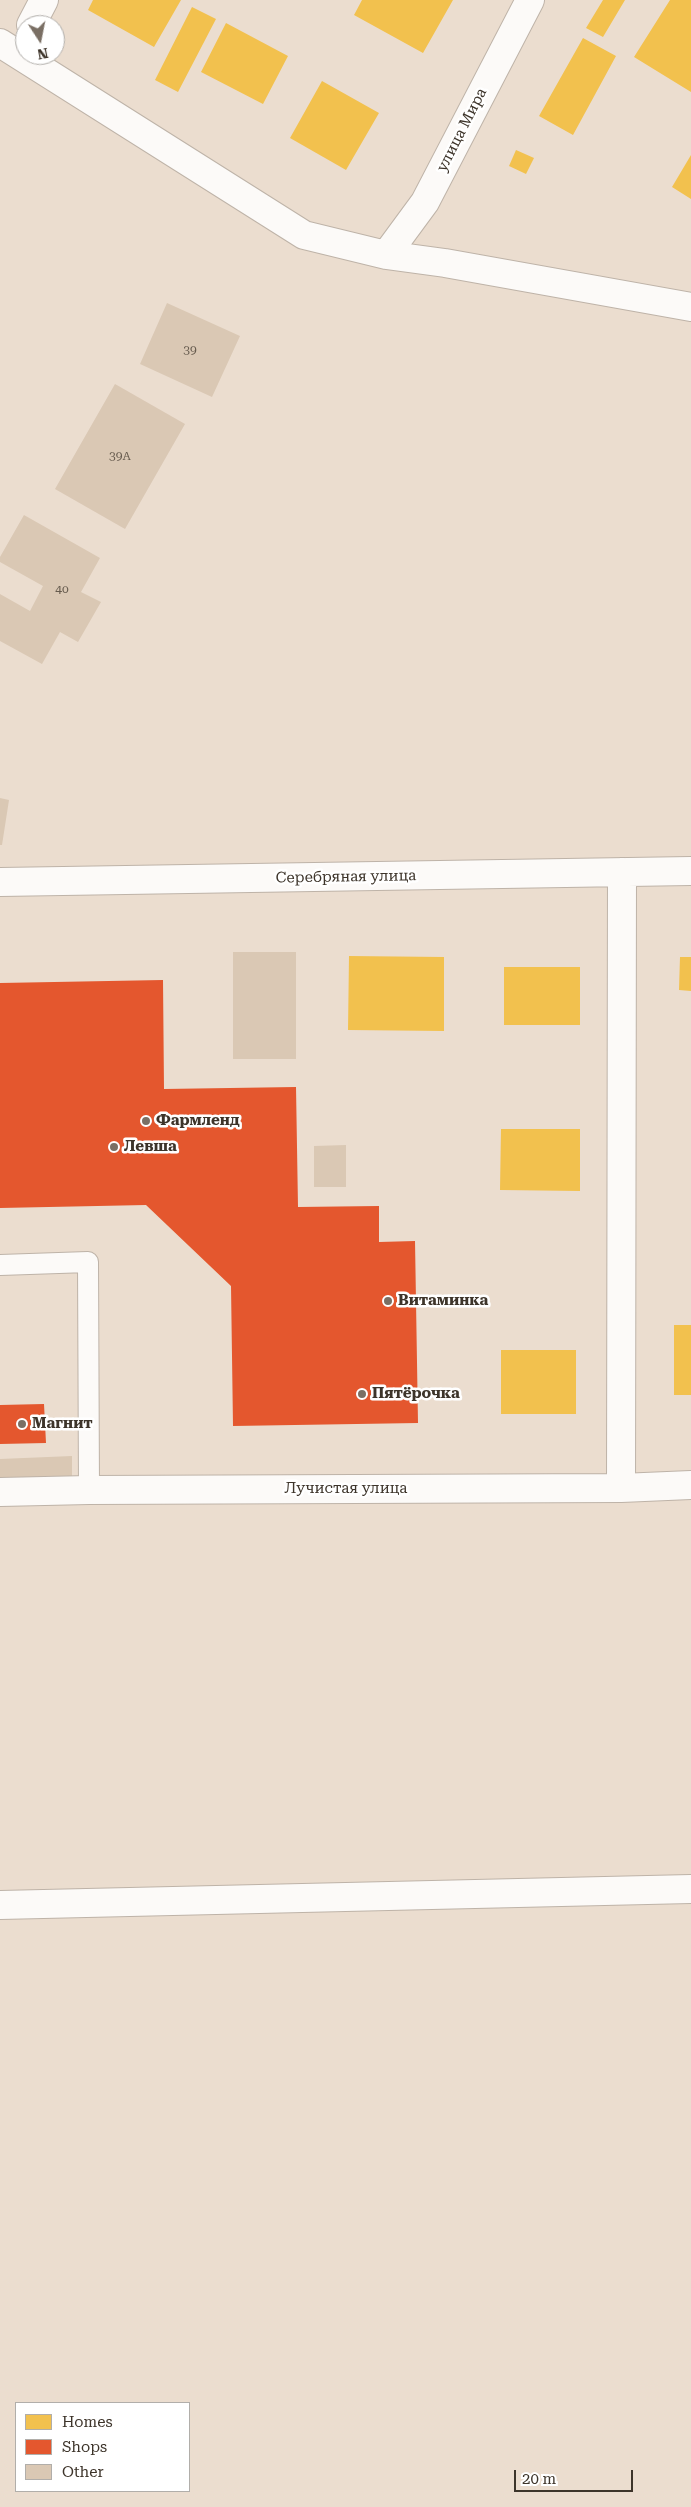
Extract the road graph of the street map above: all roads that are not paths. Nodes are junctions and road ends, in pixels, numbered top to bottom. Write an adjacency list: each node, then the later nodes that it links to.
1 (44, 0): 3 (street)
2 (530, 0): 5 (street, улица Мира)
3 (36, 15)
4 (14, 44): 5 (street)
5 (386, 255): 6 (street)
6 (691, 307)
7 (691, 871): 8 (street, Серебряная улица)
8 (622, 872): 9 (street, Серебряная улица); 12 (street)
9 (0, 882)
10 (0, 1265): 13 (lane)
11 (691, 1485): 12 (street, Лучистая улица)
12 (621, 1488): 13 (street, Лучистая улица)
13 (89, 1490): 14 (street, Лучистая улица)
14 (0, 1492)
15 (691, 1889): 16 (street)
16 (0, 1905)

